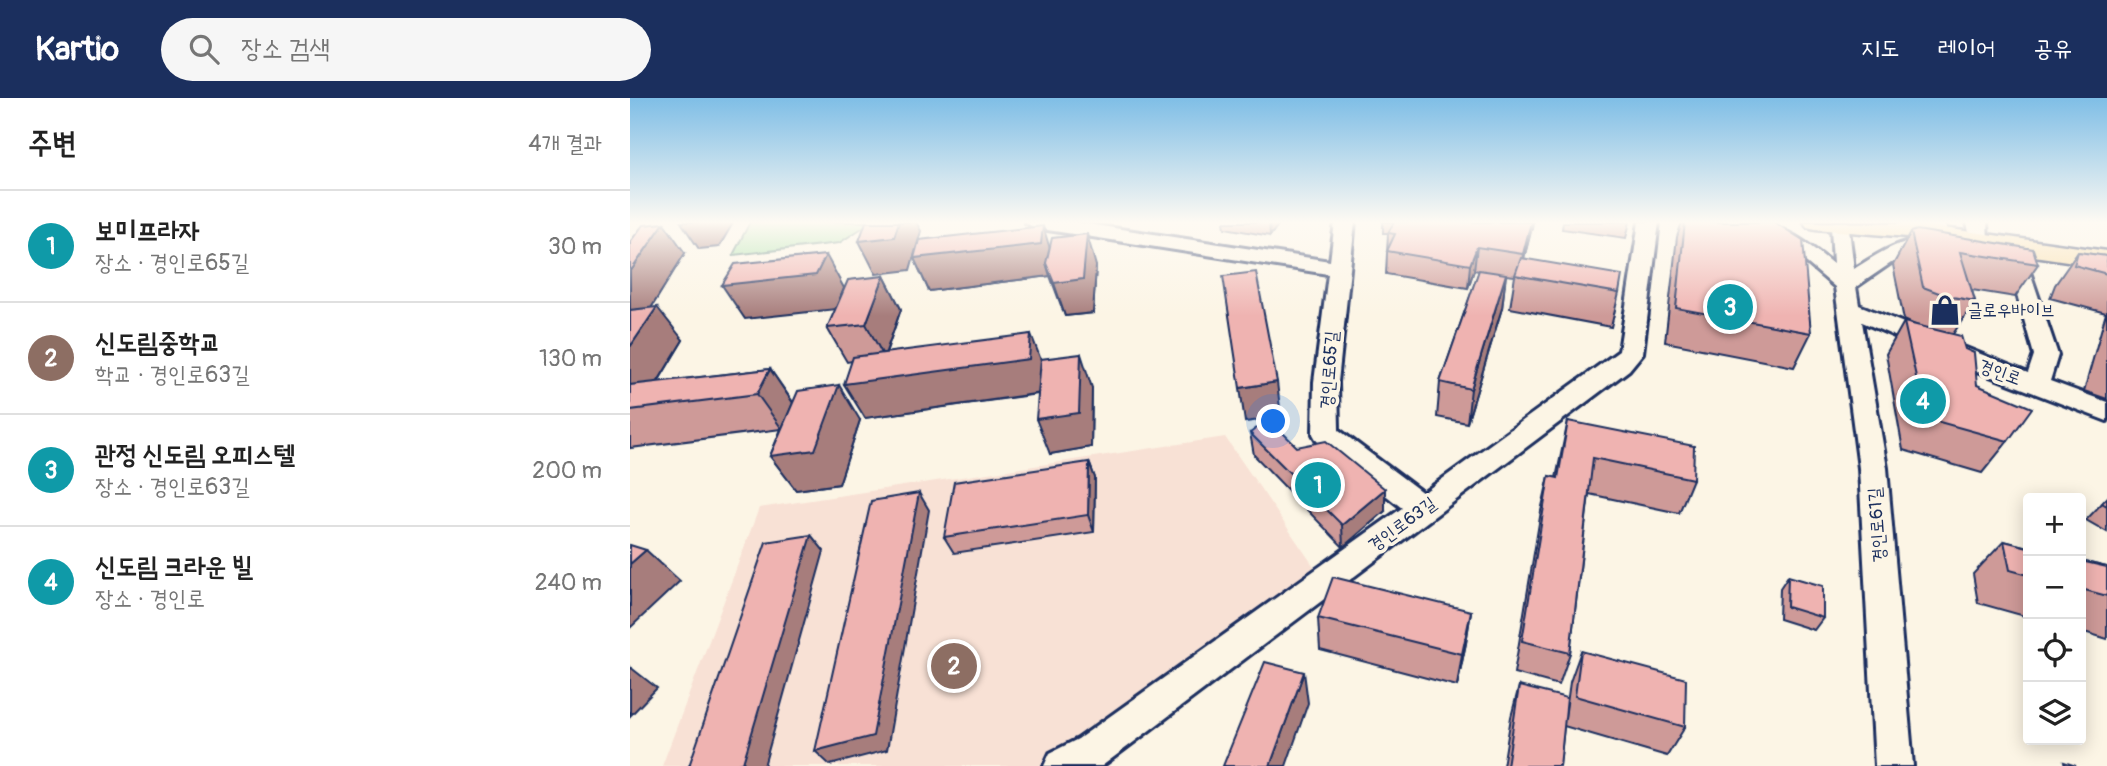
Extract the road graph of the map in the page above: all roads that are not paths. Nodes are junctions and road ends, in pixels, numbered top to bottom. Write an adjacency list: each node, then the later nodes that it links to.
1 (1236, 253): 10 (street)
2 (1340, 253): 10 (street, 경인로65길)
3 (1645, 253): 16 (street, 경인로63길)
4 (1806, 253): 13 (street)
5 (1843, 253): 13 (street, 경인로61길)
6 (1889, 253): 13 (street)
7 (2016, 253): 12 (main road)
8 (2080, 253): 9 (main road)
9 (2107, 259)
10 (1338, 269): 16 (street, 경인로65길)
11 (2022, 273): 14 (street, 경인로)
12 (2107, 273)
13 (1847, 296): 14 (street, 경인로); 18 (street, 경인로61길)
14 (2036, 385): 15 (street, 경인로)
15 (2107, 412)
16 (1423, 509): 17 (street, 경인로63길)
17 (1063, 766)
18 (1894, 766)

